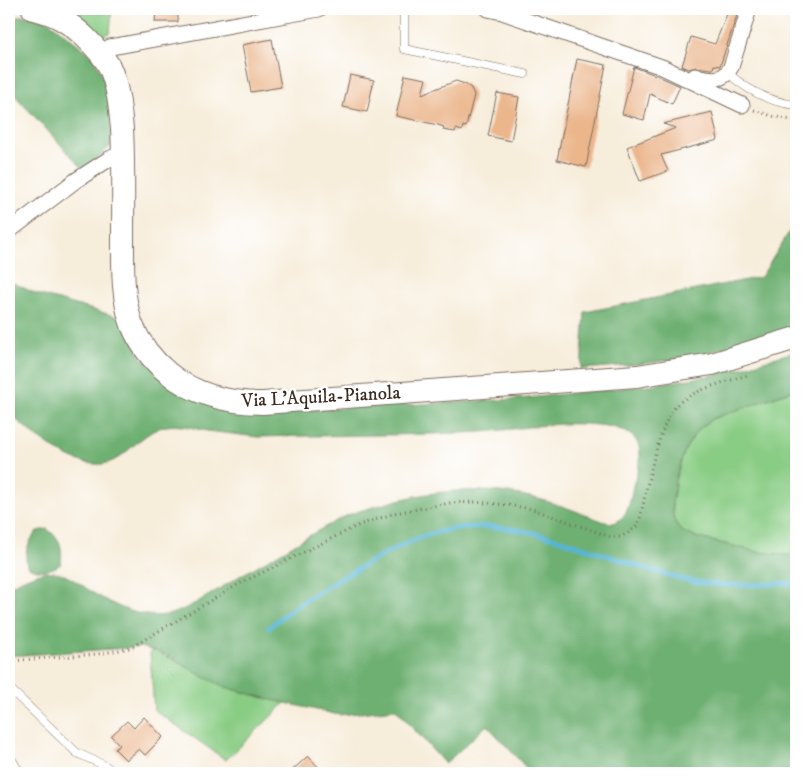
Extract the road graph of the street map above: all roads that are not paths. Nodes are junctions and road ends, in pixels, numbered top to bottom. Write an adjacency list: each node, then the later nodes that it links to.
1 (33, 9): 6 (main road, Via L'Aquila-Pianola)
2 (319, 9): 7 (street)
3 (404, 9): 9 (lane)
4 (749, 9): 8 (street)
5 (498, 10): 10 (street)
6 (64, 16): 7 (main road, Via L'Aquila-Pianola)
7 (100, 53): 13 (main road, Via L'Aquila-Pianola)
8 (728, 73): 10 (street); 12 (lane)
9 (525, 74)
10 (678, 74): 11 (street)
11 (742, 105)
12 (796, 106)
13 (123, 153): 14 (street); 15 (main road, Via L'Aquila-Pianola)
14 (9, 231)
15 (796, 338)
16 (9, 688): 19 (lane)
17 (9, 755): 18 (lane)
18 (20, 773)
19 (115, 773)

